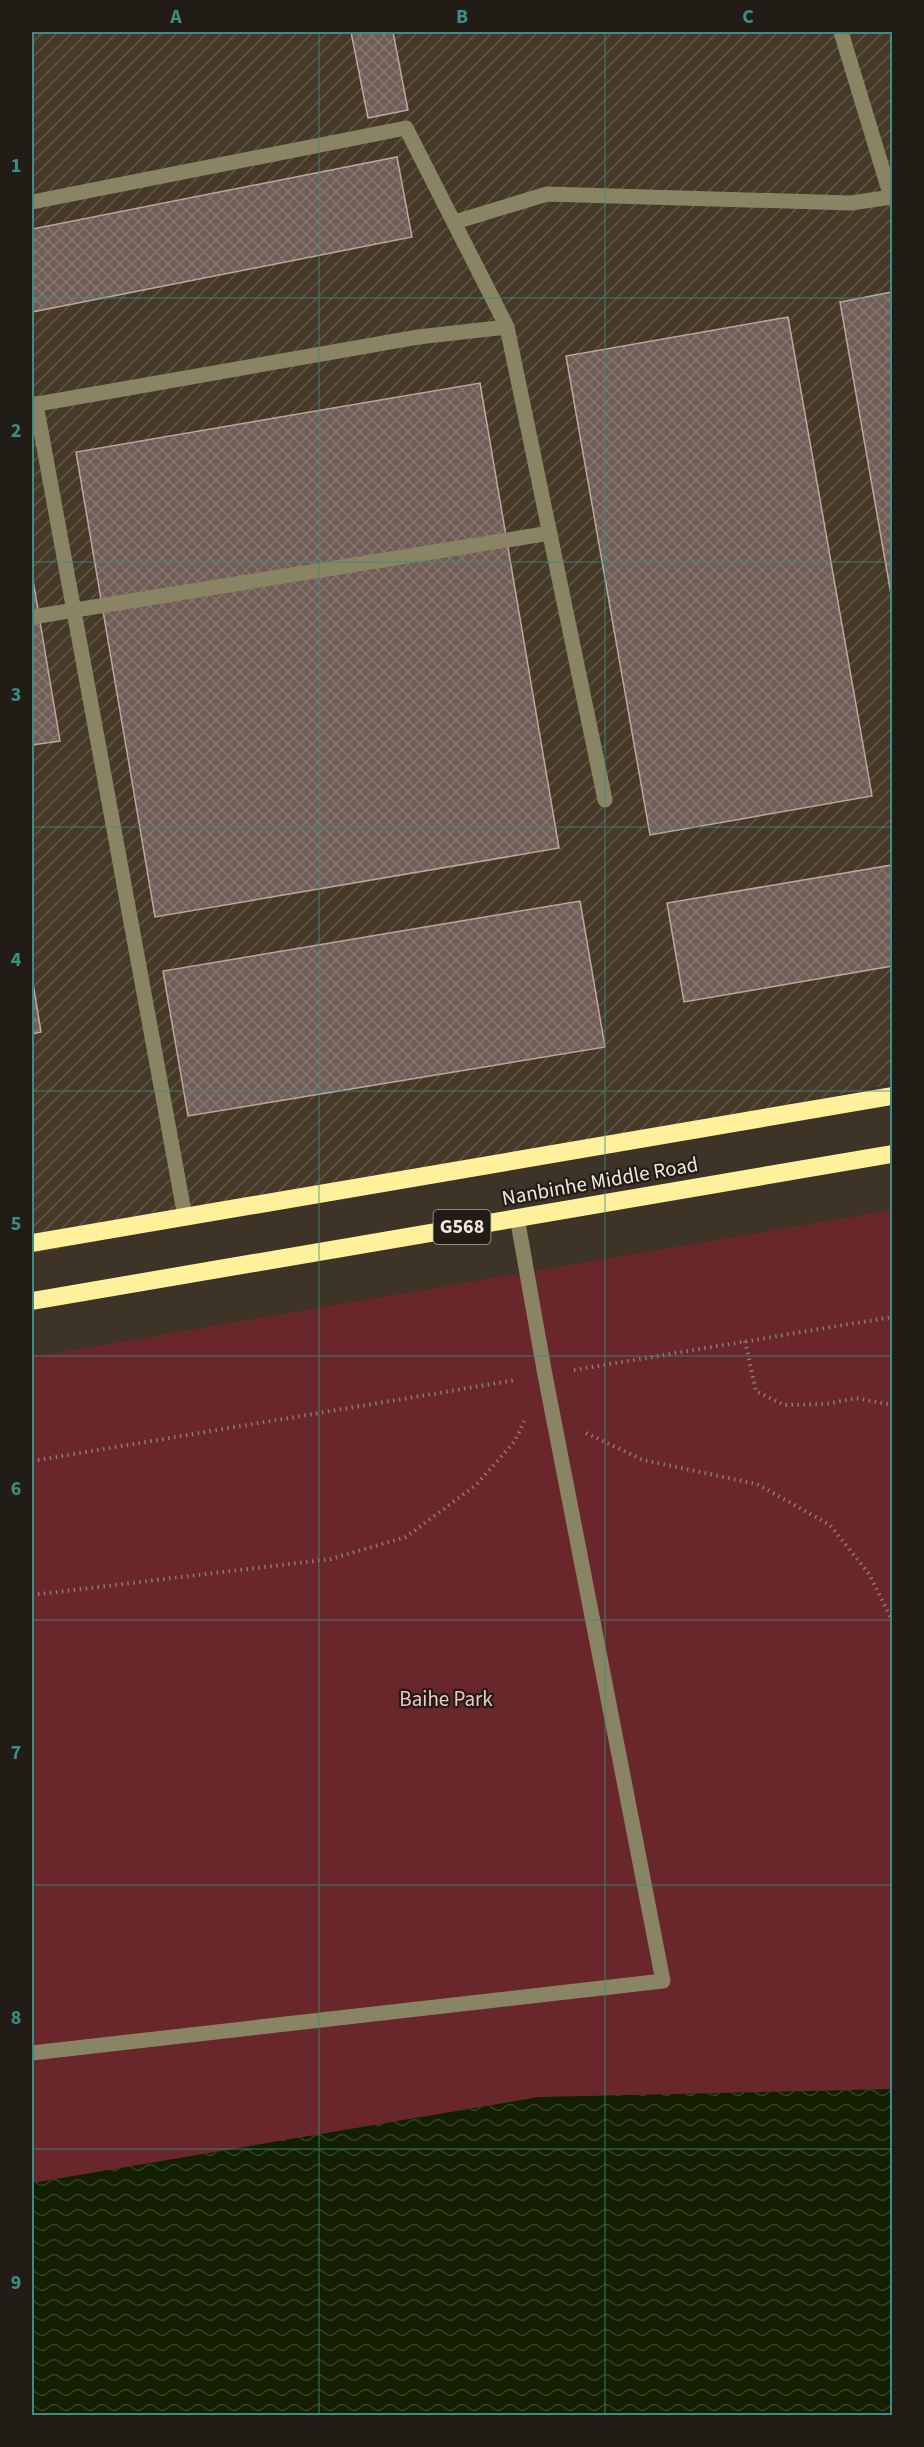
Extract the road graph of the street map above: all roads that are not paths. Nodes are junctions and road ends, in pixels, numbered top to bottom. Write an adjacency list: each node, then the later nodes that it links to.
1 (841, 32): 2 (street)
2 (892, 197): 4 (street)
3 (32, 202): 4 (street)
4 (454, 222): 5 (street)
5 (507, 327): 6 (street); 7 (street)
6 (34, 404): 8 (street)
7 (550, 534): 8 (street); 10 (street)
8 (74, 610): 9 (street); 13 (street)
9 (32, 617)
10 (605, 801)
11 (892, 1096): 13 (highway, Nanbinhe Middle Road)
12 (892, 1154): 14 (highway, Nanbinhe Middle Road / G568)
13 (185, 1217): 15 (highway, Nanbinhe Middle Road)
14 (517, 1218): 16 (highway, Nanbinhe Middle Road / G568); 17 (street)
15 (32, 1243)
16 (32, 1300)
17 (32, 2053)

